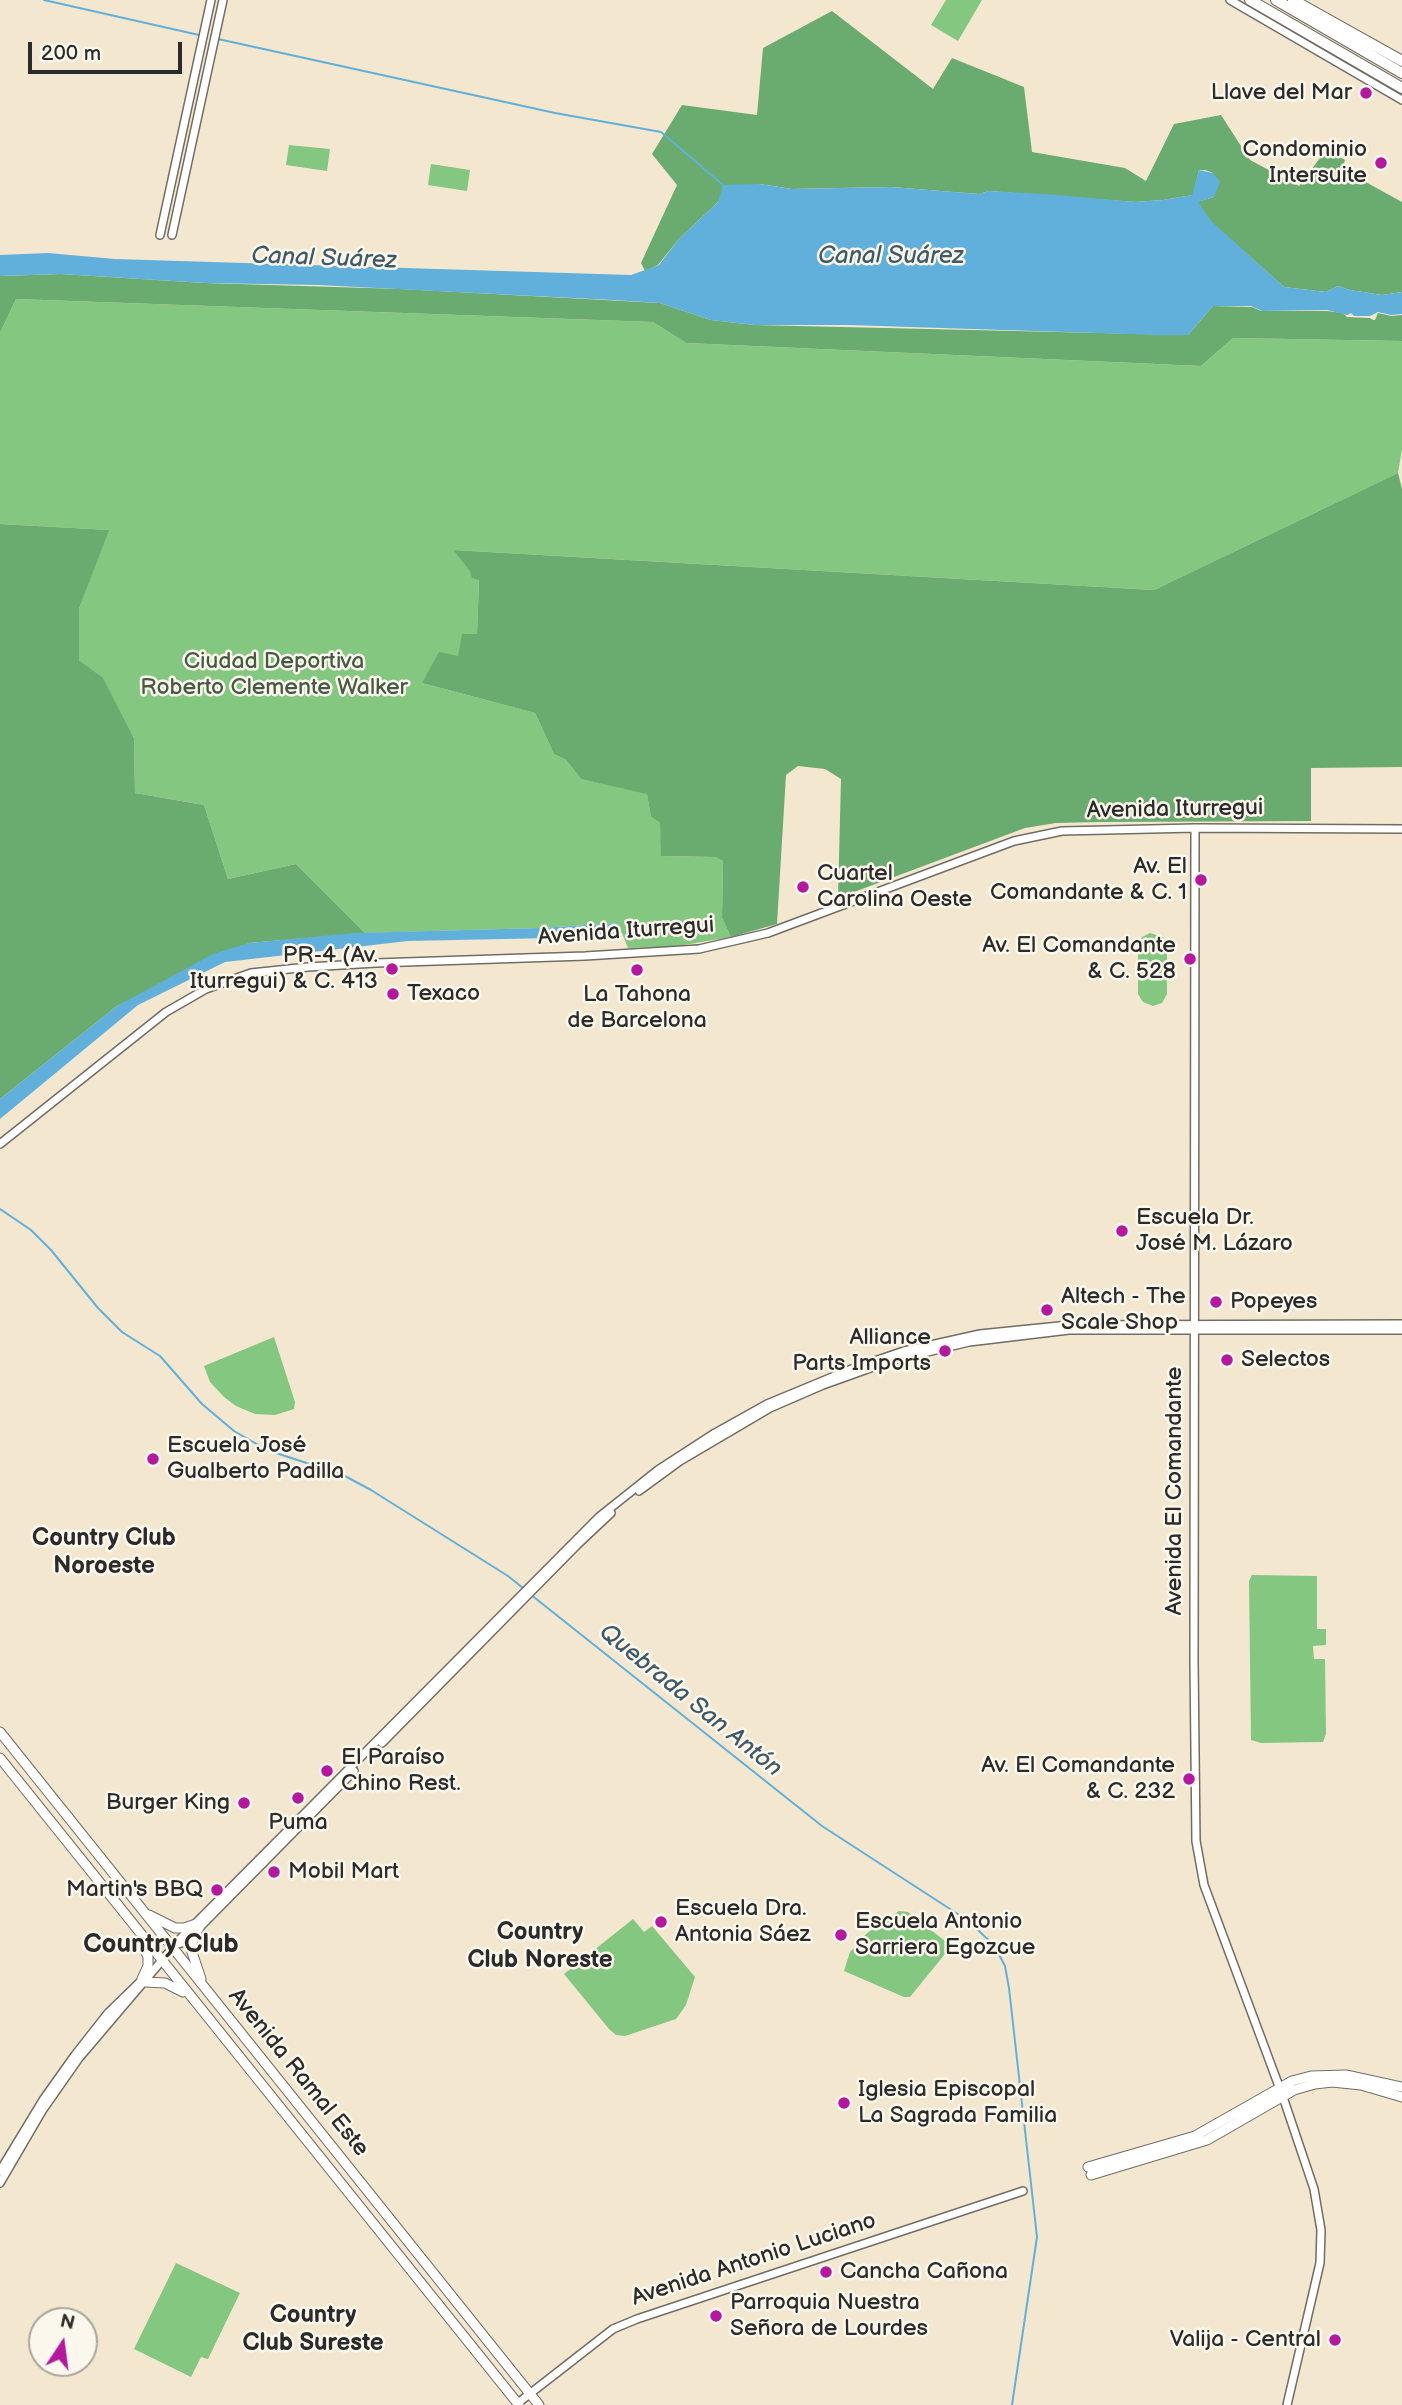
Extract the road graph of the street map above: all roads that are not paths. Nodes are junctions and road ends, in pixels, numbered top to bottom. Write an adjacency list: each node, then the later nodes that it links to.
1 (211, 0): 11 (street)
2 (223, 0): 12 (street)
3 (1230, 0): 10 (street)
4 (1250, 0): 9 (highway)
5 (1276, 0): 8 (highway)
6 (1293, 0): 7 (highway)
7 (1402, 61)
8 (1402, 74)
9 (1402, 88)
10 (1402, 100)
11 (160, 235)
12 (172, 235)
13 (1195, 828): 14 (street, Avenida Iturregui); 15 (street, Avenida Iturregui); 17 (street, Avenida El Comandante)
14 (1402, 828)
15 (0, 1144)
16 (1402, 1324): 17 (street)
17 (1194, 1327): 18 (street); 23 (street); 30 (street, Avenida El Comandante)
18 (1402, 1330)
19 (0, 1732): 21 (main road, Avenida Ramal Este)
20 (0, 1758): 22 (main road, Avenida Ramal Este)
21 (145, 1913): 23 (main road); 24 (main road, Avenida Ramal Este)
22 (129, 1919): 25 (main road, Avenida Ramal Este); 26 (main road)
23 (197, 1926): 24 (street); 27 (main road)
24 (175, 1946): 25 (street); 27 (main road, Avenida Ramal Este)
25 (162, 1961): 26 (street); 28 (main road, Avenida Ramal Este)
26 (145, 1980): 28 (main road); 32 (street); 34 (street)
27 (202, 1984): 36 (main road, Avenida Ramal Este)
28 (193, 1999): 37 (main road, Avenida Ramal Este)
29 (1402, 2087): 30 (main road)
30 (1281, 2092): 31 (main road); 33 (main road); 39 (street, Avenida El Comandante)
31 (1402, 2096)
32 (0, 2171)
33 (1089, 2171)
34 (0, 2183)
35 (1023, 2191): 36 (street, Avenida Antonio Luciano)
36 (530, 2394): 37 (street, Avenida Antonio Luciano); 38 (main road, Avenida Ramal Este)
37 (518, 2404)
38 (539, 2405)
39 (1287, 2405)

